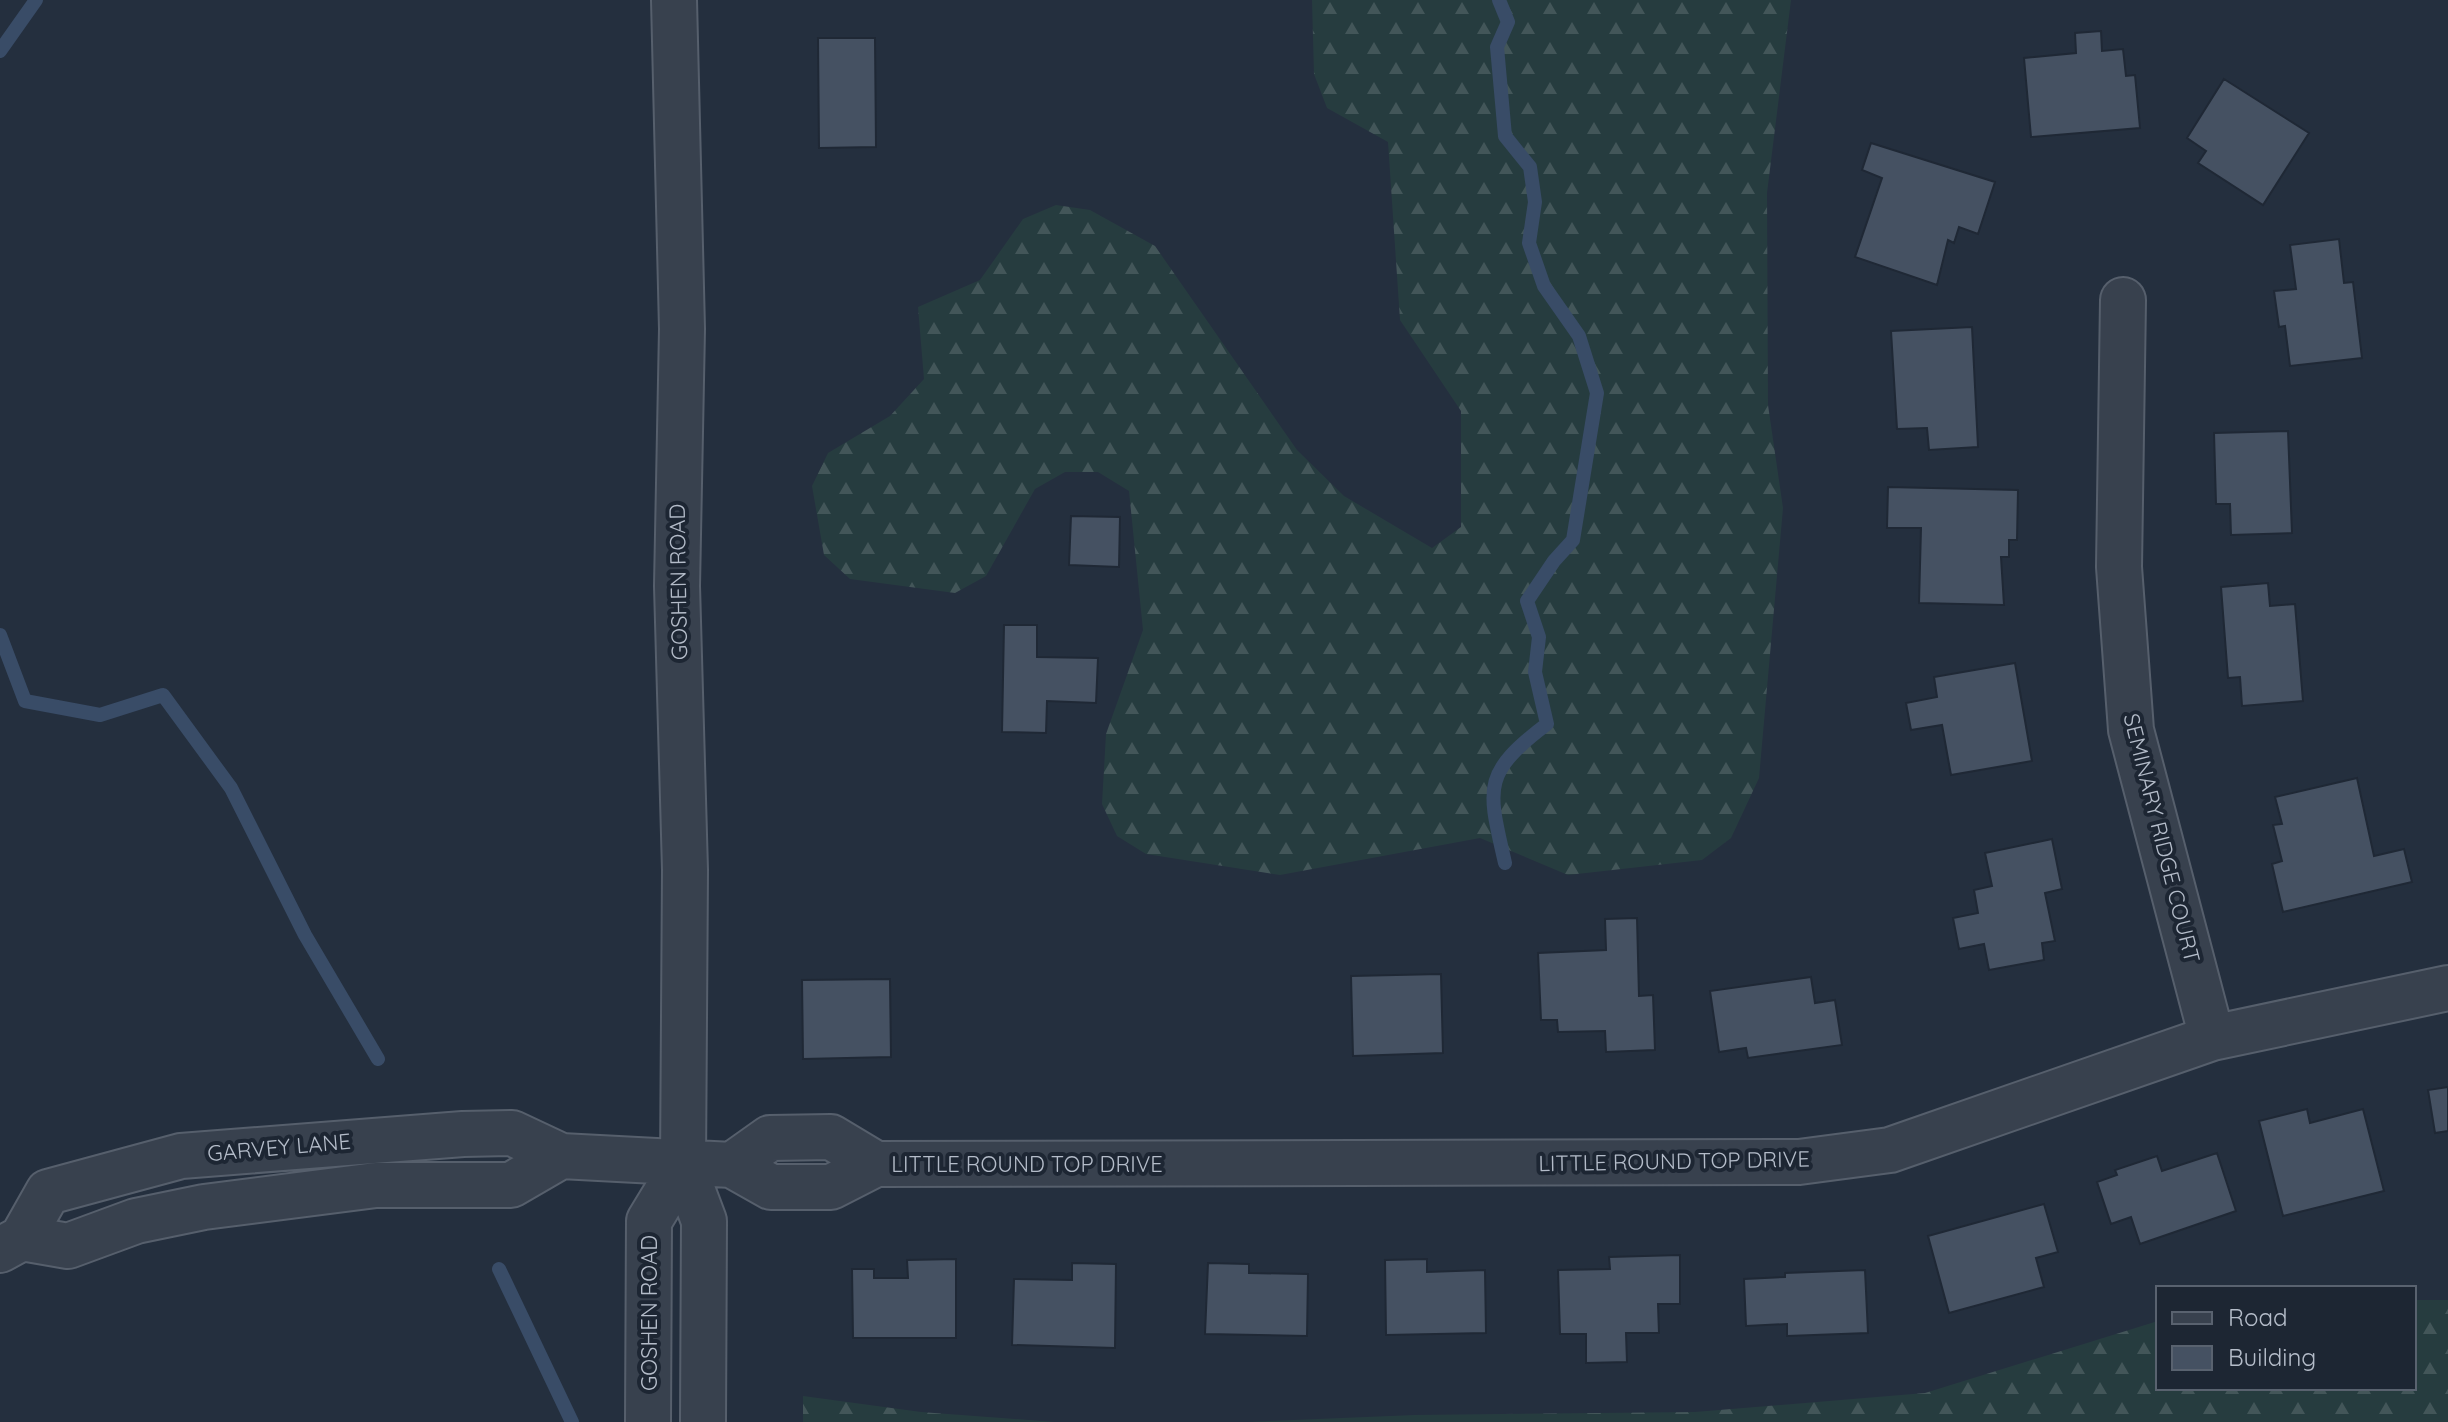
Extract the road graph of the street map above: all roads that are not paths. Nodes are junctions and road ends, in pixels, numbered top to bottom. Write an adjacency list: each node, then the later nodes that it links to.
1 (674, 0): 5 (street, GOSHEN ROAD)
2 (2123, 300): 4 (street, SEMINARY RIDGE COURT)
3 (2448, 988): 4 (street, LITTLE ROUND TOP DRIVE)
4 (2212, 1038): 5 (street, LITTLE ROUND TOP DRIVE)
5 (683, 1165): 6 (street, GARVEY LANE); 7 (street, GOSHEN ROAD); 8 (street, GOSHEN ROAD)
6 (11, 1244)
7 (648, 1422)
8 (703, 1422)

